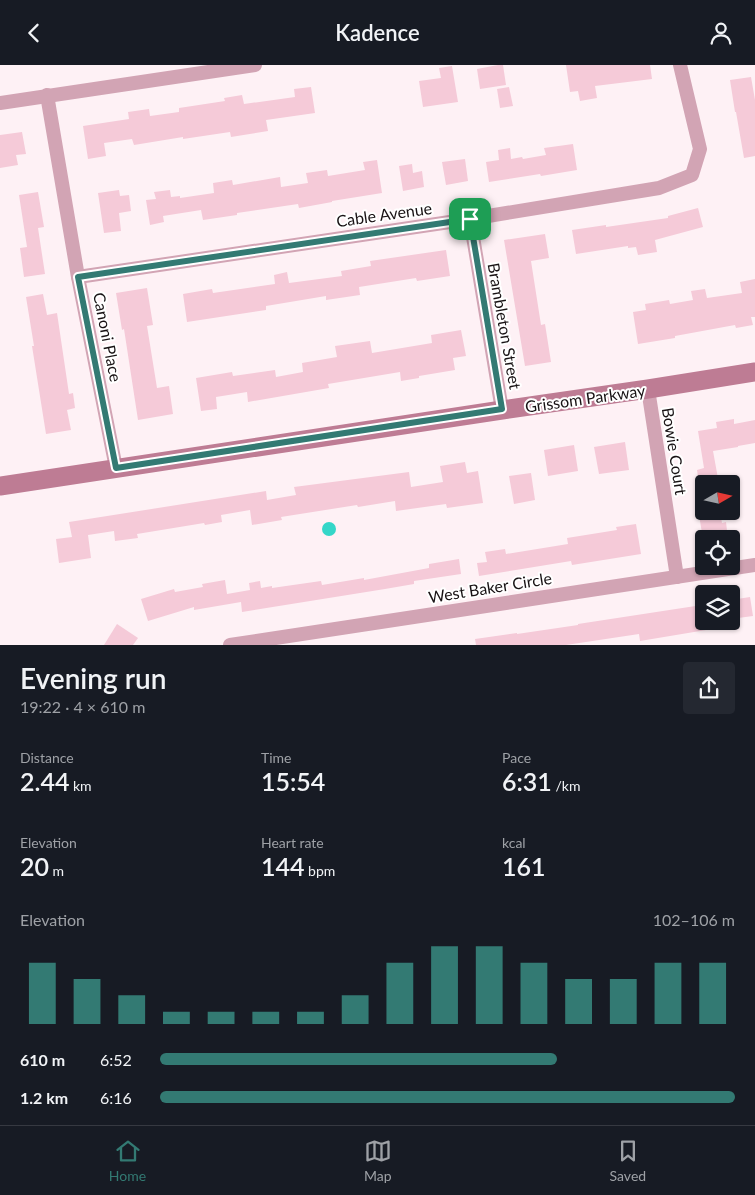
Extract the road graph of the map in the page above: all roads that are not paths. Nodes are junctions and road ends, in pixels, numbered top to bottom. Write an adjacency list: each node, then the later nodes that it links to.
1 (255, 65): 3 (street)
2 (680, 65): 5 (street, Cable Avenue)
3 (47, 95): 4 (street); 6 (street, Canoni Place)
4 (0, 103)
5 (470, 219): 6 (street, Cable Avenue); 9 (street, Brambleton Street)
6 (78, 277): 10 (street, Canoni Place)
7 (755, 373): 8 (main road, Grissom Parkway)
8 (648, 389): 9 (main road, Grissom Parkway); 13 (street, Bowie Court)
9 (502, 409): 10 (main road, Grissom Parkway)
10 (116, 468): 11 (main road, Grissom Parkway)
11 (0, 486)
12 (755, 565): 13 (street, West Baker Circle)
13 (677, 577): 14 (street, West Baker Circle)
14 (230, 645)

